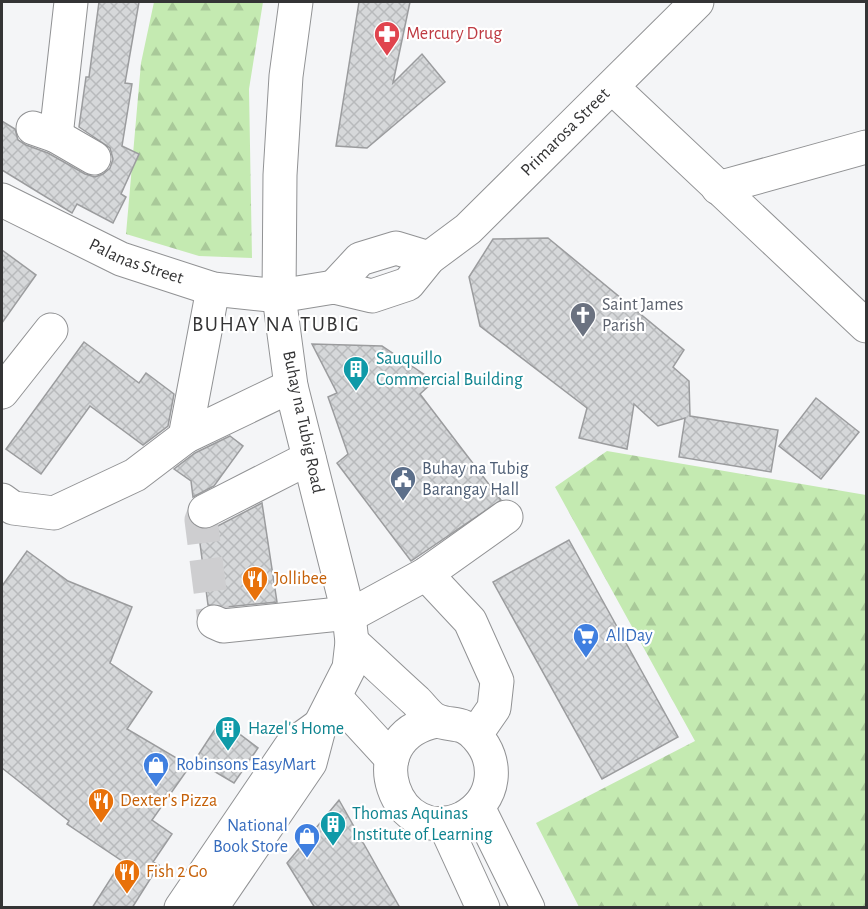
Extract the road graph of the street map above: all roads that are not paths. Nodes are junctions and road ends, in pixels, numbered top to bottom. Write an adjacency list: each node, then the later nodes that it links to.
1 (71, 2): 6 (street)
2 (296, 2): 10 (street, Buhay na Tubig Road)
3 (698, 2): 4 (street, Primarosa Street)
4 (612, 87): 7 (street); 10 (street, Primarosa Street)
5 (867, 147): 7 (street)
6 (94, 158)
7 (718, 188): 11 (street)
8 (2, 200): 9 (street, Palanas Street)
9 (213, 289): 10 (street, Palanas Street); 15 (street)
10 (279, 296): 13 (street, Buhay na Tubig Road)
11 (867, 326)
12 (51, 330): 14 (street)
13 (291, 386): 15 (street); 16 (street, Buhay na Tubig Road)
14 (2, 392)
15 (185, 437): 17 (street)
16 (309, 458): 18 (street); 22 (street, Buhay na Tubig Road)
17 (5, 511)
18 (206, 511)
19 (506, 517): 20 (street)
20 (426, 574): 22 (street); 25 (street)
21 (214, 622): 22 (street)
22 (350, 624): 23 (street, Buhay na Tubig Road); 24 (street)
23 (328, 712): 26 (street); 29 (street); 30 (street, Buhay na Tubig Road)
24 (436, 721): 25 (street); 26 (street)
25 (476, 734): 27 (street)
26 (392, 759): 28 (street)
27 (478, 807): 28 (street); 32 (street)
28 (444, 823): 31 (street)
29 (182, 908)
30 (211, 908)
31 (483, 908)
32 (528, 908)

